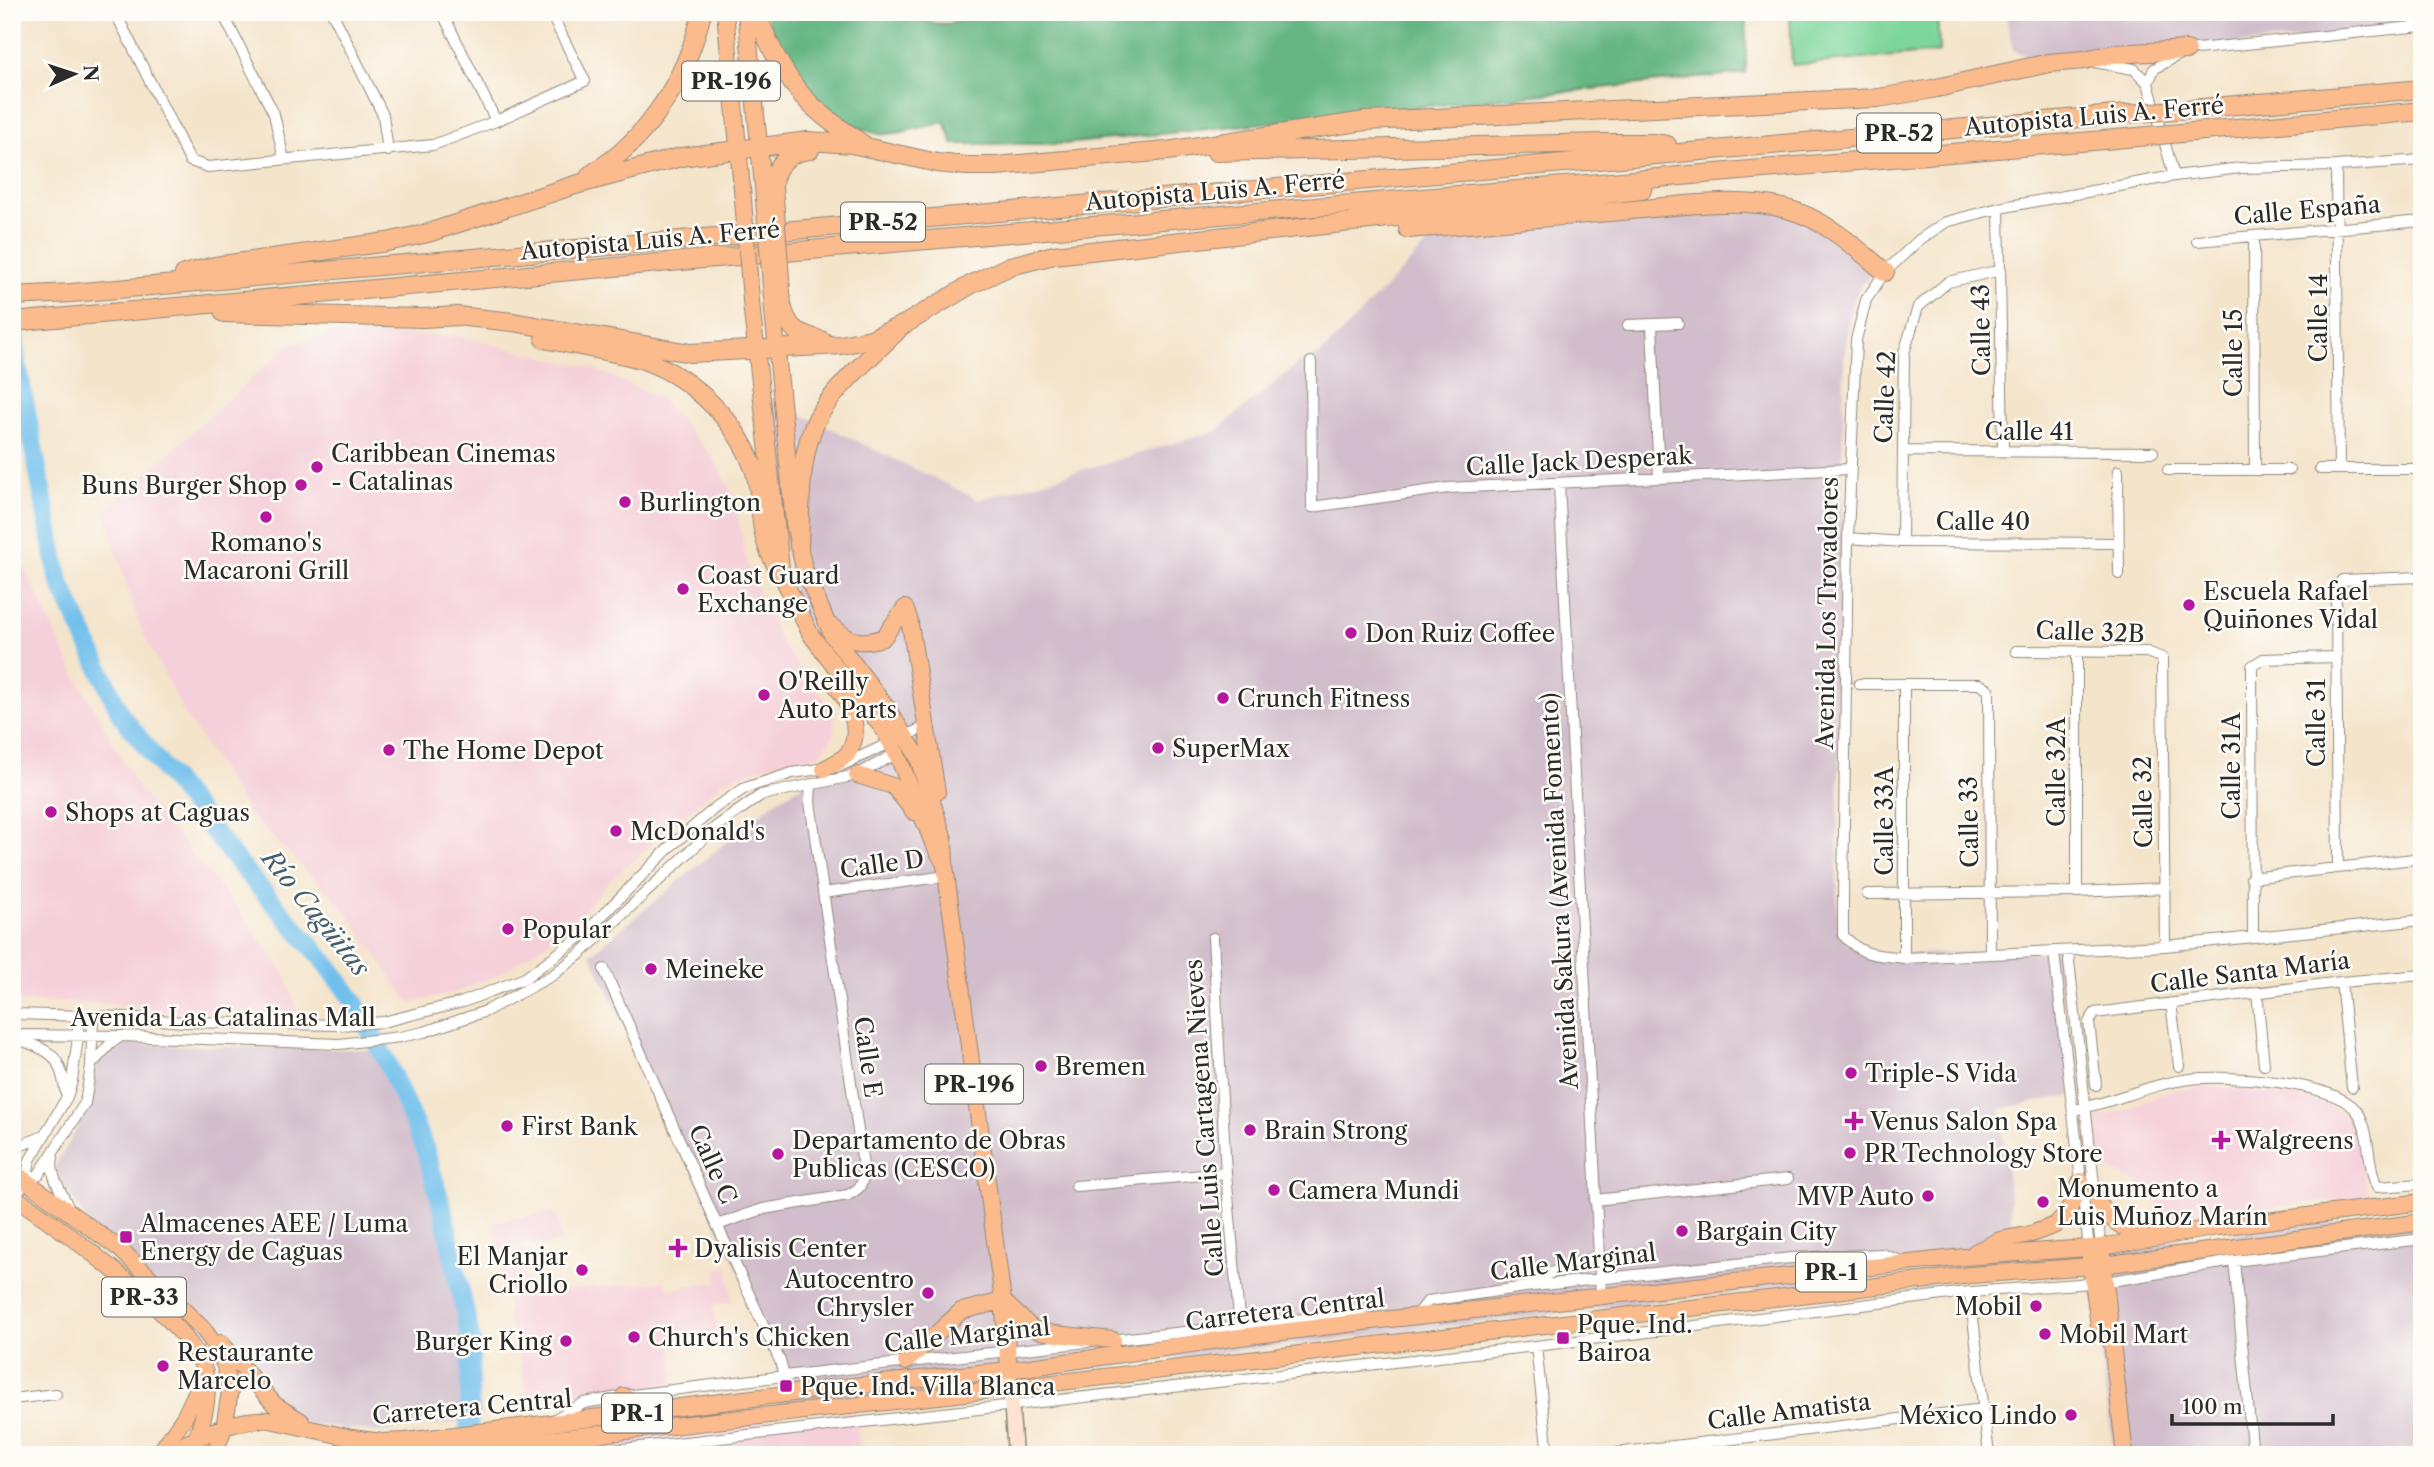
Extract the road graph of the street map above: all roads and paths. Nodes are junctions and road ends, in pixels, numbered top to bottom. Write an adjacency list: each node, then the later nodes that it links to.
1 (115, 12): 23 (street)
2 (222, 12): 23 (street)
3 (332, 12): 21 (street)
4 (442, 12): 16 (street)
5 (550, 12): 16 (street)
6 (702, 12): 28 (highway)
7 (726, 12): 19 (main road, PR-196)
8 (746, 12): 17 (main road, PR-196)
9 (756, 12): 18 (highway)
10 (2422, 26): 11 (street)
11 (2187, 50): 12 (highway); 13 (street)
12 (2084, 60): 13 (street); 22 (highway)
13 (2148, 83): 27 (street)
14 (2422, 89): 20 (highway, Autopista Luis A. Ferré / PR-52, bridge)
15 (2422, 111): 26 (highway, Autopista Luis A. Ferré / PR-52, bridge)
16 (496, 121): 21 (street)
17 (760, 146): 18 (highway); 19 (highway); 29 (main road, PR-196)
18 (866, 147): 22 (highway); 29 (highway)
19 (737, 149): 28 (highway); 49 (main road, PR-196, bridge)
20 (1695, 150): 22 (highway); 38 (highway, Autopista Luis A. Ferré / PR-52)
21 (388, 151): 23 (street)
22 (1167, 152)
23 (284, 160)
24 (2422, 160): 25 (street, Avenida Los Trovadores)
25 (2336, 166): 27 (street, Avenida Los Trovadores); 32 (street, Calle 14)
26 (1738, 171): 35 (highway); 41 (highway, Autopista Luis A. Ferré / PR-52)
27 (2175, 176): 30 (street, Avenida Los Trovadores)
28 (575, 185): 38 (highway)
29 (768, 186): 40 (highway, bridge)
30 (1999, 208): 36 (street, Calle 43); 37 (street, Avenida Los Trovadores)
31 (2422, 221): 32 (street, Calle España)
32 (2339, 229): 33 (street, Calle España); 58 (street, Calle 14)
33 (2253, 236): 34 (street, Calle España); 57 (street, Calle 15)
34 (2197, 241)
35 (1177, 243): 37 (highway); 45 (highway)
36 (2001, 270): 52 (street, Calle 42); 53 (street, Calle 43)
37 (1885, 272): 56 (street, Avenida Los Trovadores)
38 (133, 287): 39 (highway, Autopista Luis A. Ferré / PR-52)
39 (12, 296)
40 (777, 308): 48 (highway); 50 (main road, PR-196)
41 (158, 310): 42 (highway); 43 (highway, Autopista Luis A. Ferré / PR-52)
42 (424, 318): 49 (highway); 70 (highway)
43 (12, 322)
44 (1678, 323): 47 (street)
45 (905, 324): 48 (highway); 68 (highway)
46 (1628, 325): 47 (street)
47 (1652, 325): 63 (street)
48 (834, 346): 50 (highway)
49 (756, 349): 50 (highway); 70 (main road, PR-196)
50 (776, 349): 68 (main road, PR-196)
51 (1311, 362): 64 (street, Calle Jack Desperak)
52 (1904, 451): 53 (street, Calle 41); 66 (street, Calle 42)
53 (2003, 451): 54 (street, Calle 41)
54 (2153, 452)
55 (2320, 468): 58 (street)
56 (1850, 469): 63 (street, Calle Jack Desperak); 65 (street, Avenida Los Trovadores)
57 (2255, 469): 60 (street); 61 (street)
58 (2339, 469): 59 (street)
59 (2422, 469)
60 (2168, 470)
61 (2288, 470)
62 (2118, 471): 67 (street)
63 (1659, 477): 64 (street, Calle Jack Desperak)
64 (1559, 484): 137 (street, Avenida Sakura (Avenida Fomento))
65 (1848, 538): 66 (street, Calle 40); 104 (street, Avenida Los Trovadores)
66 (1902, 542): 67 (street, Calle 40)
67 (2119, 543): 69 (street)
68 (799, 546): 72 (main road, PR-196)
69 (2119, 574)
70 (782, 576): 73 (main road, PR-196)
71 (2422, 577): 76 (street, Calle 31)
72 (824, 617): 80 (main road); 81 (main road, PR-196)
73 (811, 635): 82 (main road, PR-196); 83 (main road)
74 (2016, 651): 75 (street, Calle 32B)
75 (2077, 652): 77 (street, Calle 32B); 92 (street, Calle 32A)
76 (2337, 657): 88 (street, Calle 31); 90 (street, Calle 31A)
77 (2162, 658): 91 (street, Calle 32)
78 (1859, 684): 79 (street)
79 (1904, 684): 94 (street, Calle 33); 96 (street, Calle 33A)
80 (928, 731): 81 (street, Avenida Las Catalinas Mall); 86 (main road)
81 (909, 741): 82 (street, Avenida Las Catalinas Mall); 86 (main road, PR-196)
82 (893, 748): 83 (street, Avenida Las Catalinas Mall); 84 (street, Avenida Las Catalinas Mall); 86 (main road, PR-196)
83 (824, 769): 112 (street, Avenida Las Catalinas Mall)
84 (857, 775): 85 (street, Avenida Las Catalinas Mall); 86 (main road)
85 (811, 784): 93 (street, Calle E); 113 (street, Avenida Las Catalinas Mall)
86 (935, 831): 89 (main road, PR-196)
87 (2422, 858): 88 (street)
88 (2338, 867): 90 (street)
89 (946, 871): 93 (street, Calle D); 156 (main road, PR-196)
90 (2251, 878): 98 (street)
91 (2165, 888): 92 (street); 100 (street, Calle 32)
92 (2077, 892): 94 (street)
93 (823, 893): 141 (street, Calle E)
94 (1991, 893): 96 (street); 102 (street, Calle 33)
95 (1867, 894): 96 (street)
96 (1905, 894): 104 (street, Calle 33A)
97 (2422, 920): 98 (street, Avenida Los Trovadores)
98 (2253, 936): 100 (street, Avenida Los Trovadores)
99 (1213, 939): 129 (street, Calle Luis Cartagena Nieves)
100 (2165, 946): 101 (street, Avenida Los Trovadores)
101 (2068, 952): 103 (street, Avenida Los Trovadores); 123 (street)
102 (1990, 953): 103 (street, Avenida Los Trovadores); 104 (street, Avenida Los Trovadores)
103 (2054, 953): 124 (street)
104 (1904, 958)
105 (604, 968): 141 (street, Calle C)
106 (2422, 975): 107 (street, Calle Santa María)
107 (2341, 982): 108 (street, Calle Santa María); 121 (street)
108 (2256, 992): 109 (street, Calle Santa María); 117 (street)
109 (2171, 1003): 119 (street); 120 (street, Calle Santa María)
110 (12, 1014): 111 (street, Avenida Las Catalinas Mall)
111 (78, 1017): 112 (street, Avenida Las Catalinas Mall); 115 (street)
112 (93, 1017): 116 (street)
113 (122, 1035): 116 (street, Avenida Las Catalinas Mall); 118 (street)
114 (12, 1036): 115 (street, Avenida Las Catalinas Mall); 122 (street)
115 (78, 1037): 116 (street, Avenida Las Catalinas Mall); 122 (street)
116 (92, 1037): 118 (street)
117 (2264, 1065)
118 (91, 1066): 126 (street)
119 (2179, 1066)
120 (2096, 1085)
121 (2352, 1087)
122 (67, 1097): 125 (street)
123 (2085, 1108): 124 (street); 133 (street); 135 (street)
124 (2073, 1111): 132 (street)
125 (44, 1136): 127 (street); 131 (street)
126 (58, 1147): 131 (street); 139 (street)
127 (12, 1149)
128 (12, 1171): 131 (main road, PR-33)
129 (1226, 1173): 134 (street); 161 (street, Calle Luis Cartagena Nieves)
130 (1788, 1179): 137 (street)
131 (26, 1181): 136 (street); 139 (main road, PR-33)
132 (2081, 1181): 144 (street); 146 (main road)
133 (2422, 1184)
134 (1076, 1186)
135 (2094, 1195): 142 (main road); 144 (street)
136 (13, 1198): 168 (main road, PR-33)
137 (1595, 1200): 145 (street, Avenida Sakura (Avenida Fomento))
138 (2422, 1202): 142 (main road, Carretera Central / PR-1)
139 (70, 1212): 160 (main road, PR-33)
140 (2422, 1222): 149 (main road, Carretera Central)
141 (717, 1226): 169 (street, Calle C)
142 (2150, 1239): 144 (main road, Carretera Central / PR-1)
143 (2422, 1239): 147 (street)
144 (2095, 1248): 146 (main road, Carretera Central / PR-1); 149 (main road)
145 (1598, 1255): 150 (street, Avenida Sakura (Avenida Fomento)); 152 (street)
146 (1964, 1257): 148 (main road, Carretera Central / PR-1)
147 (2234, 1261): 149 (street); 193 (street)
148 (1908, 1264): 150 (street, Calle Marginal); 155 (main road, Carretera Central / PR-1)
149 (2098, 1274): 151 (main road, Carretera Central); 153 (street); 191 (main road); 192 (main road)
150 (1599, 1279): 152 (street, Calle Marginal); 155 (street, Avenida Sakura (Avenida Fomento))
151 (1917, 1282): 154 (street); 157 (main road, Carretera Central / PR-1)
152 (1525, 1287): 158 (street, Calle Marginal)
153 (1970, 1292): 154 (street); 176 (street)
154 (1958, 1293): 163 (street)
155 (1601, 1296): 157 (main road); 158 (main road, Carretera Central / PR-1); 159 (main road)
156 (1003, 1301): 162 (main road); 164 (main road, PR-196); 165 (main road)
157 (1689, 1308): 159 (main road, Carretera Central / PR-1)
158 (1415, 1317): 161 (main road, Carretera Central / PR-1)
159 (1506, 1328): 167 (main road, Carretera Central / PR-1)
160 (204, 1330): 179 (main road, PR-33); 181 (main road)
161 (1240, 1331): 162 (street, Calle Marginal); 166 (main road, Carretera Central / PR-1); 167 (main road)
162 (1113, 1340): 164 (street, Calle Marginal)
163 (1536, 1346): 175 (street); 188 (street)
164 (1008, 1352): 165 (street, Calle Marginal); 166 (main road, PR-196)
165 (906, 1362): 169 (street, Calle Marginal)
166 (1009, 1370): 170 (street); 177 (main road, Carretera Central / PR-1)
167 (1148, 1370): 170 (main road, Carretera Central / PR-1)
168 (205, 1371): 183 (main road); 185 (main road)
169 (784, 1376): 172 (street, Calle Marginal)
170 (1010, 1388): 174 (main road, Carretera Central / PR-1); 175 (street)
171 (56, 1395): 173 (street)
172 (624, 1396): 177 (main road); 180 (street, Calle Marginal)
173 (12, 1399)
174 (854, 1405): 178 (street); 182 (main road, Carretera Central / PR-1)
175 (1011, 1405): 178 (street); 187 (street)
176 (1983, 1409): 189 (street, Calle Amatista); 190 (street)
177 (644, 1412): 180 (main road, Carretera Central / PR-1)
178 (856, 1423): 182 (street)
179 (224, 1428): 181 (main road, Carretera Central / PR-1); 183 (main road, Carretera Central / PR-1); 186 (main road, PR-33)
180 (518, 1432): 182 (main road, Carretera Central / PR-1); 184 (main road, Carretera Central / PR-1)
181 (329, 1434): 184 (main road, Carretera Central / PR-1)
182 (542, 1439)
183 (191, 1447): 185 (main road, Carretera Central / PR-1)
184 (409, 1448)
185 (160, 1455)
186 (214, 1455)
187 (1015, 1455)
188 (1548, 1455)
189 (1599, 1455)
190 (1989, 1455)
191 (2116, 1455)
192 (2125, 1455)
193 (2253, 1455)

